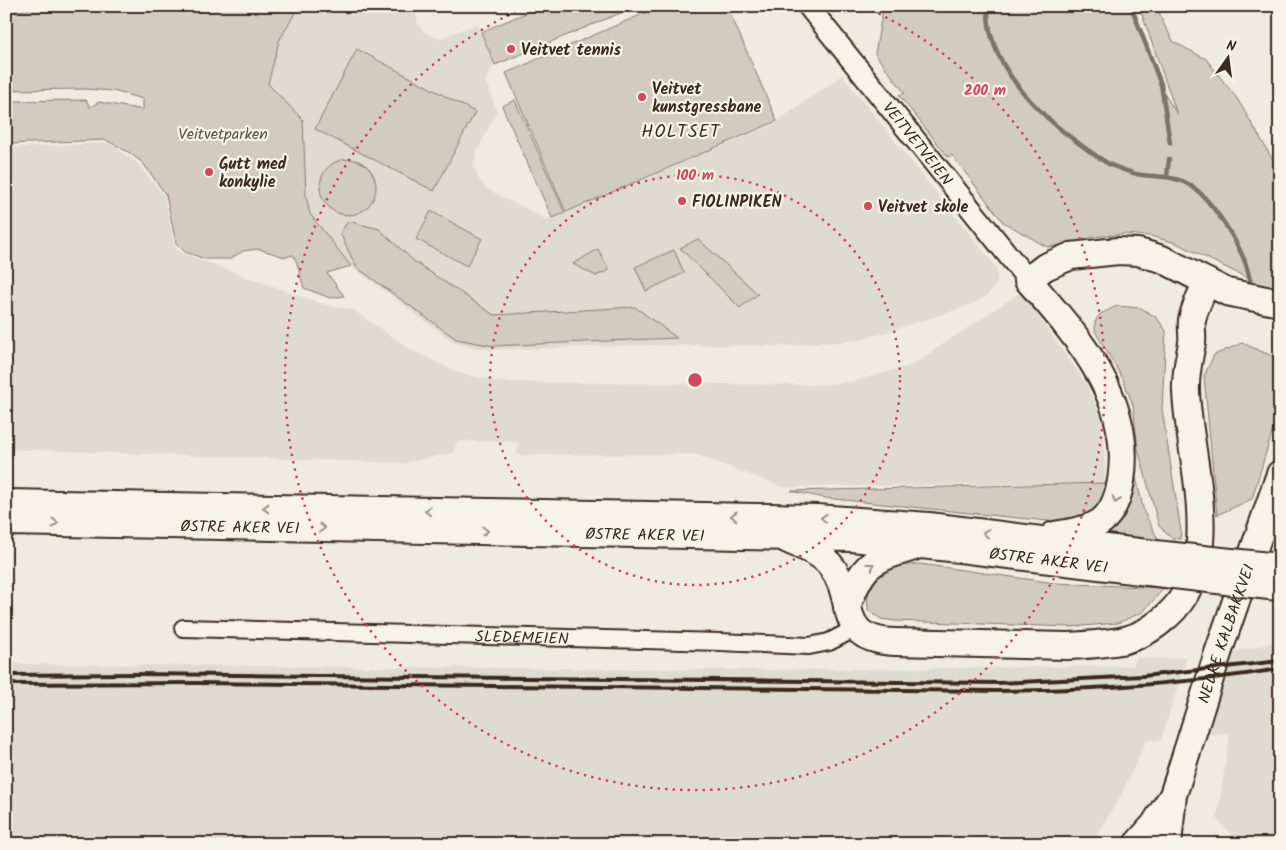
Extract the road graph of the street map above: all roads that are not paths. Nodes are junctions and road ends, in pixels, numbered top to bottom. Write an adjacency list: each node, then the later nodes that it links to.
1 (808, 6): 2 (street, VEITVETVEIEN)
2 (1035, 287): 3 (highway); 10 (highway, one-way to 10)
3 (1219, 288): 4 (highway); 5 (highway); 14 (highway)
4 (1280, 303)
5 (1280, 322)
6 (1280, 474): 16 (highway, NEDRE KALBAKKVEI)
7 (6, 503): 10 (highway, ØSTRE AKER VEI, one-way to 7)
8 (6, 522): 9 (highway, ØSTRE AKER VEI, one-way to 9)
9 (778, 536): 11 (highway, ØSTRE AKER VEI); 14 (highway)
10 (1034, 540): 12 (highway, ØSTRE AKER VEI)
11 (922, 545): 12 (highway, ØSTRE AKER VEI); 14 (highway, one-way to 11)
12 (1152, 563): 13 (highway, ØSTRE AKER VEI, bridge)
13 (1279, 580)
14 (852, 618): 15 (street, SLEDEMEIEN)
15 (182, 628)
16 (1173, 795): 17 (highway, NEDRE KALBAKKVEI); 18 (highway, NEDRE KALBAKKVEI)
17 (1137, 844)
18 (1168, 844)

